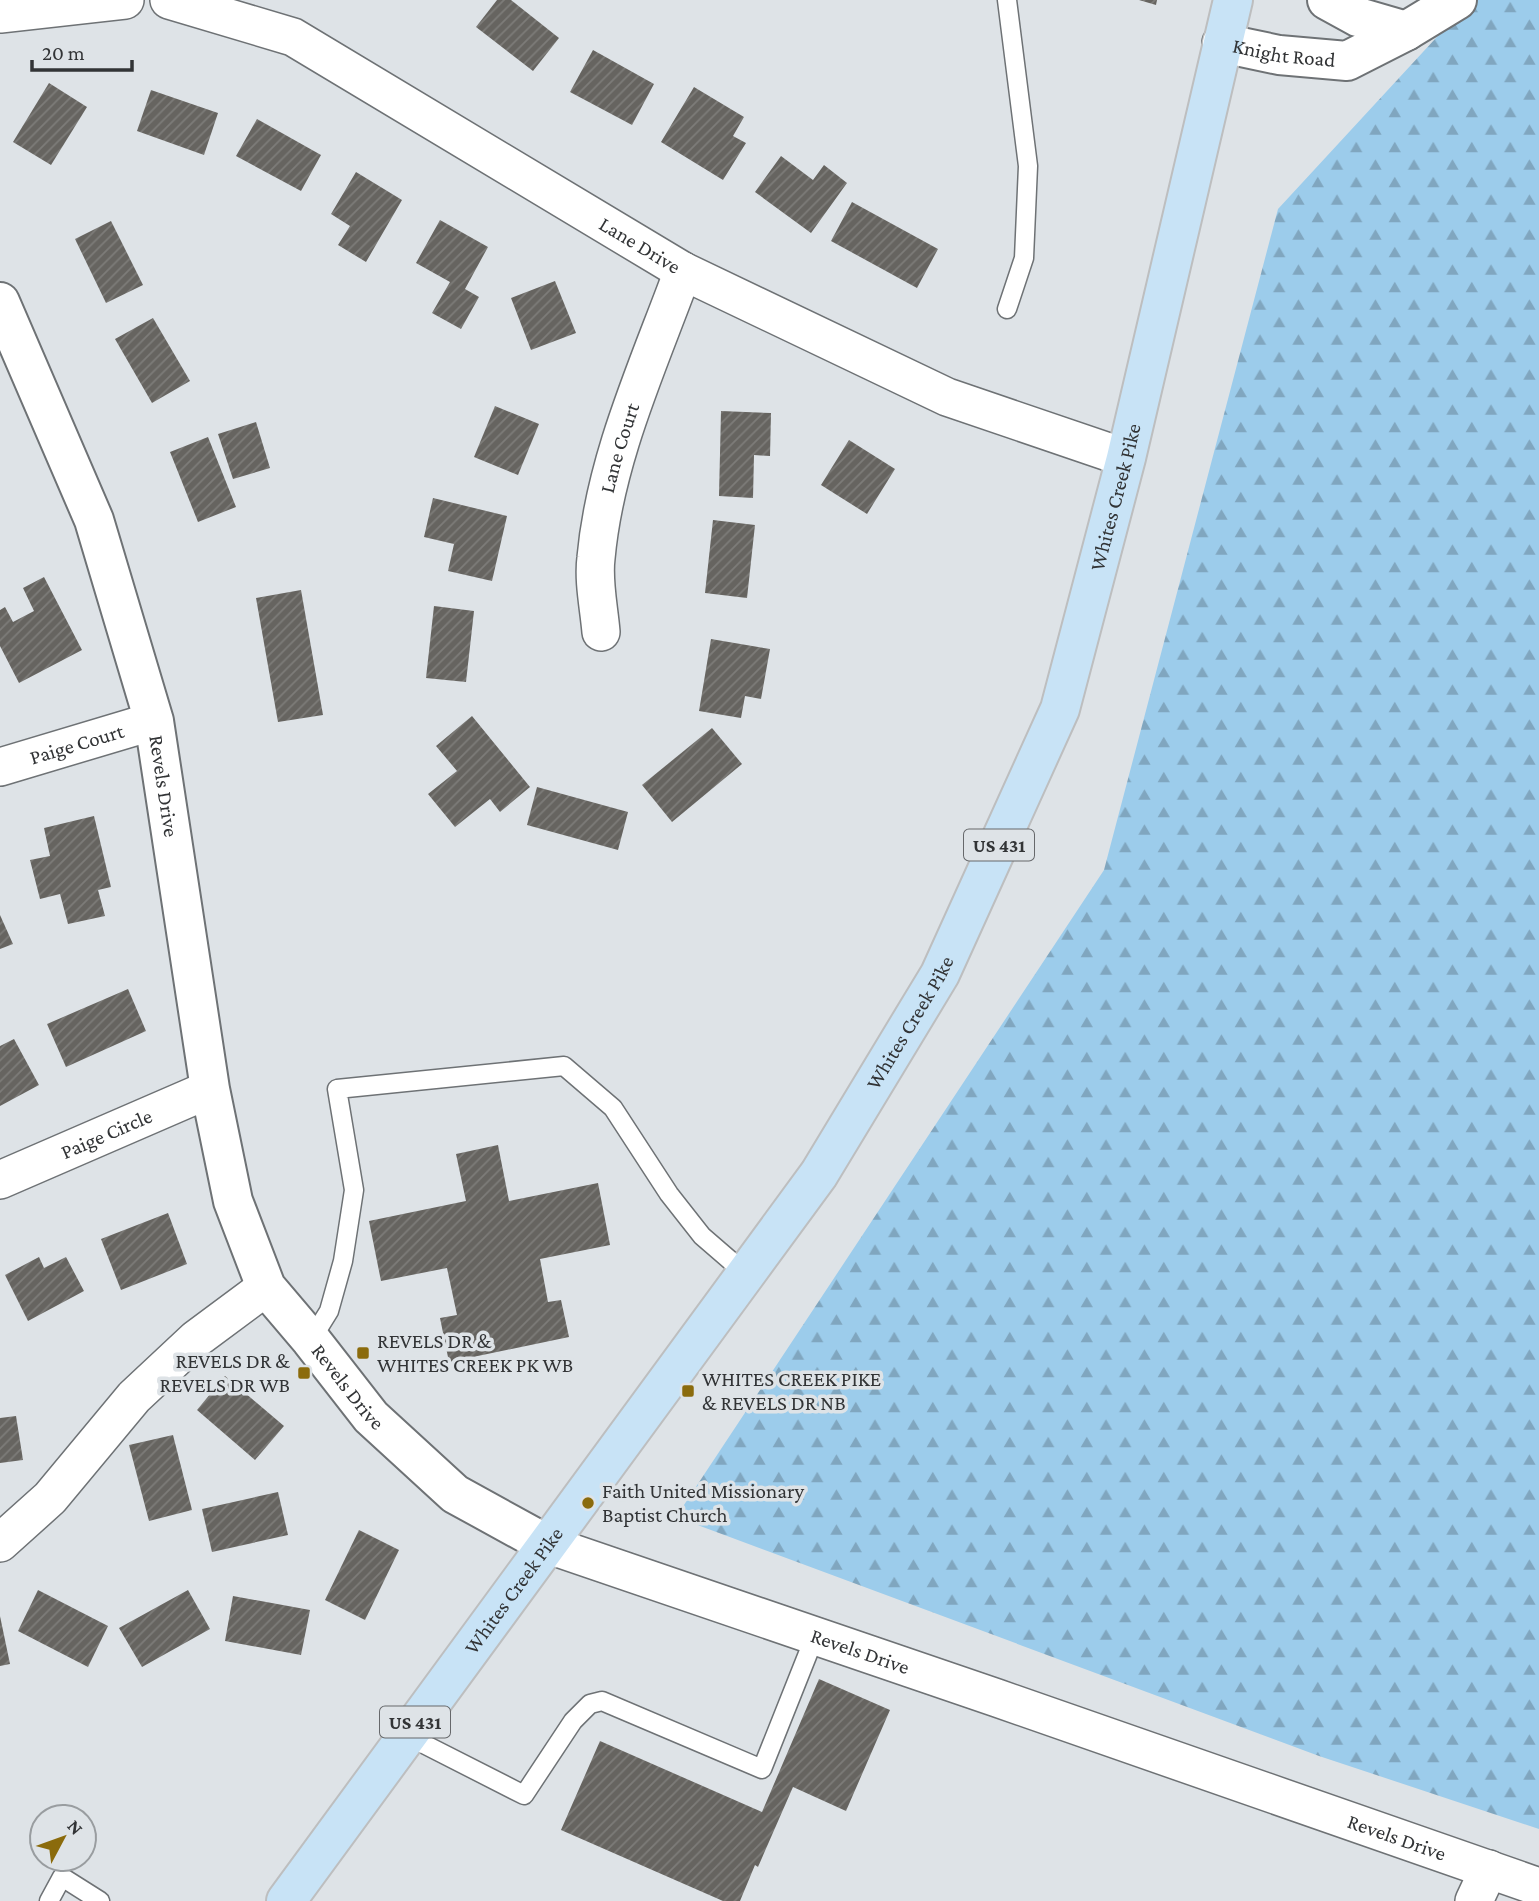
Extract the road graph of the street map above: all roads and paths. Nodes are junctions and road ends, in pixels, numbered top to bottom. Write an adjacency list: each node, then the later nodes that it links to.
1 (125, 0): 7 (street)
2 (169, 0): 10 (street, Lane Drive)
3 (1007, 0): 12 (lane)
4 (1233, 0): 9 (main road, Whites Creek Pike / US 431)
5 (1327, 0): 8 (street)
6 (1457, 0): 8 (street, Knight Road)
7 (0, 14)
8 (1406, 31): 9 (street, Knight Road)
9 (1222, 43): 13 (main road, Whites Creek Pike / US 431)
10 (683, 271): 13 (street, Lane Drive); 14 (street, Lane Court)
11 (0, 302): 15 (street, Revels Drive)
12 (1007, 309)
13 (1126, 458): 19 (main road, Whites Creek Pike / US 431)
14 (601, 632)
15 (154, 720): 16 (street, Paige Court); 17 (street, Revels Drive)
16 (0, 767)
17 (210, 1089): 18 (street, Paige Circle); 20 (street, Revels Drive)
18 (0, 1180)
19 (746, 1274): 21 (lane); 23 (main road, Whites Creek Pike / US 431)
20 (266, 1287): 21 (street, Revels Drive); 22 (street)
21 (311, 1340): 23 (street, Revels Drive)
22 (0, 1543)
23 (546, 1544): 24 (street, Revels Drive); 25 (main road, Whites Creek Pike / US 431)
24 (815, 1636): 25 (lane); 26 (street, Revels Drive)
25 (406, 1735): 30 (main road, Whites Creek Pike / US 431)
26 (1481, 1885): 27 (street, Revels Drive)
27 (1539, 1886)
28 (49, 1901): 29 (lane)
29 (100, 1901)
30 (286, 1901)

